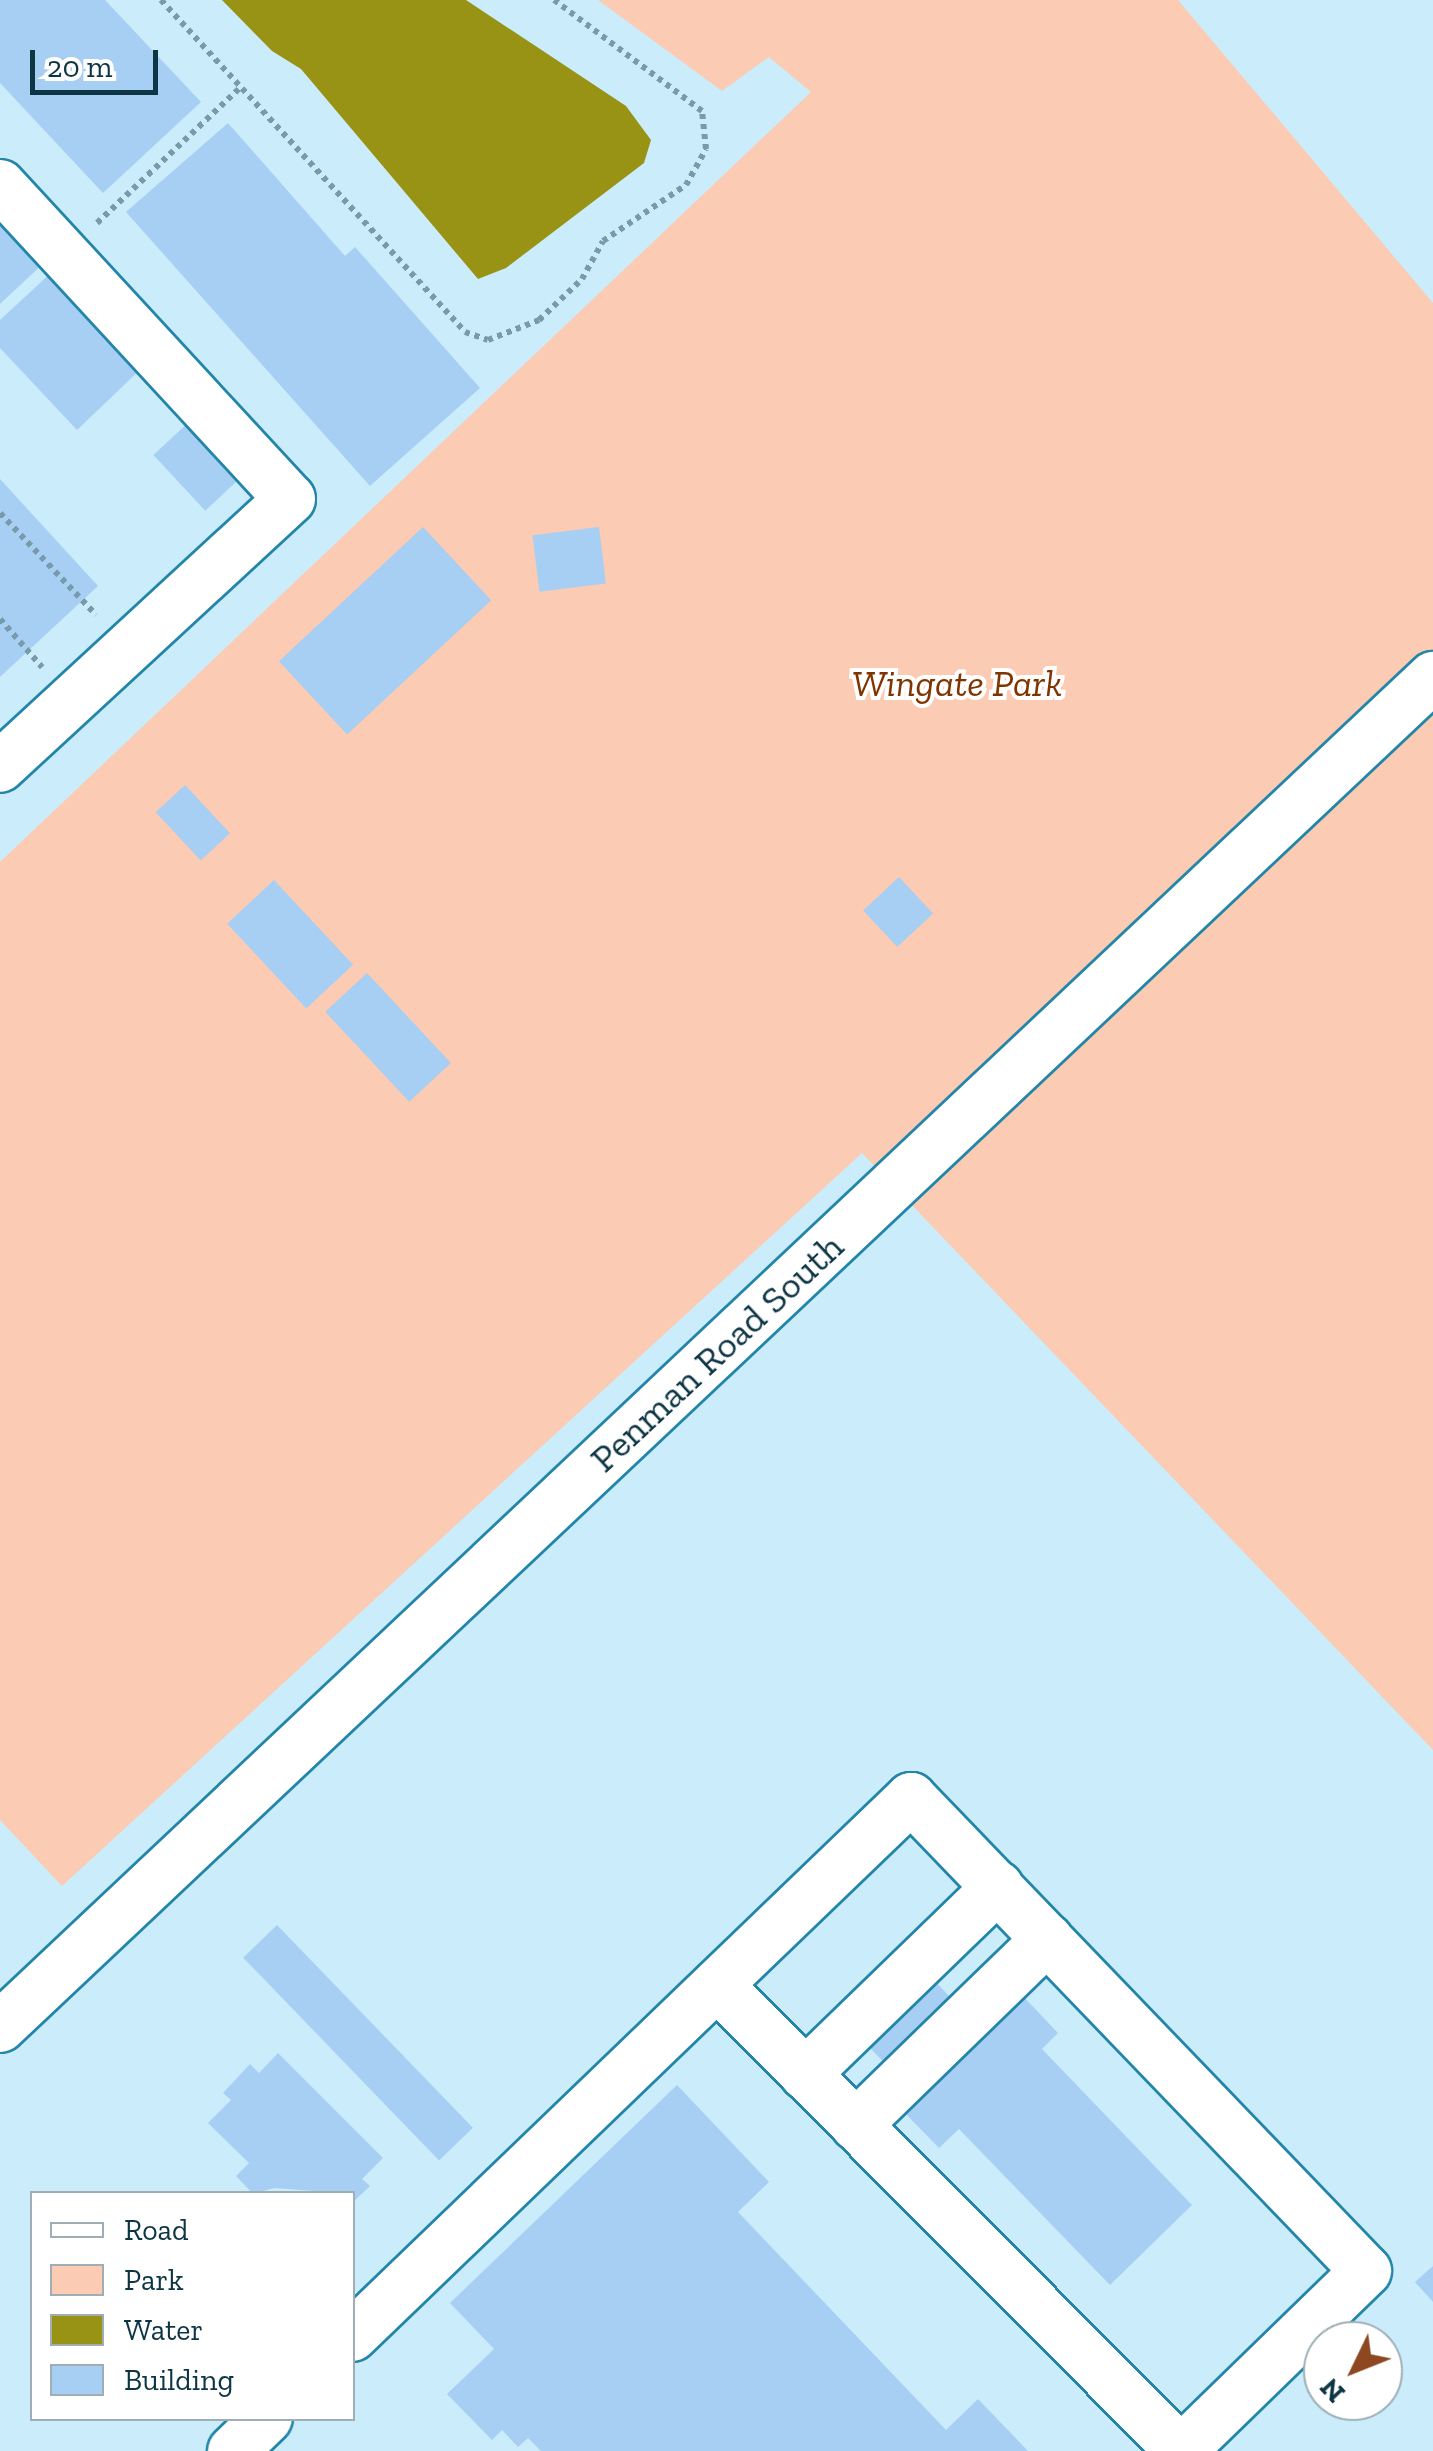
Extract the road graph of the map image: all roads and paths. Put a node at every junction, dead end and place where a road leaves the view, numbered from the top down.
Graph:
1 (160, 0) edge
2 (554, 0) edge
3 (240, 88) junction
4 (0, 185) edge
5 (64, 254) junction
6 (0, 513) edge
7 (0, 619) edge
8 (128, 648) junction
9 (1433, 677) edge
10 (72, 700) junction
11 (0, 766) edge
12 (998, 1887) junction
13 (1047, 1939) junction
14 (717, 1985) junction
15 (0, 2027) edge
16 (805, 2074) junction
17 (856, 2125) junction
18 (355, 2333) edge
19 (264, 2421) edge
20 (233, 2451) edge
21 (1181, 2451) edge

1 - 3 path
2 - 3 path
3 - 5 path
4 - 5 street
5 - 8 street
6 - 8 path
7 - 10 path
8 - 10 street
9 - 15 street, Penman Road South
10 - 11 street
12 - 13 street
12 - 14 street
12 - 16 street
13 - 17 street
13 - 21 street
14 - 16 street
14 - 18 street
16 - 17 street
17 - 21 street
19 - 20 street

